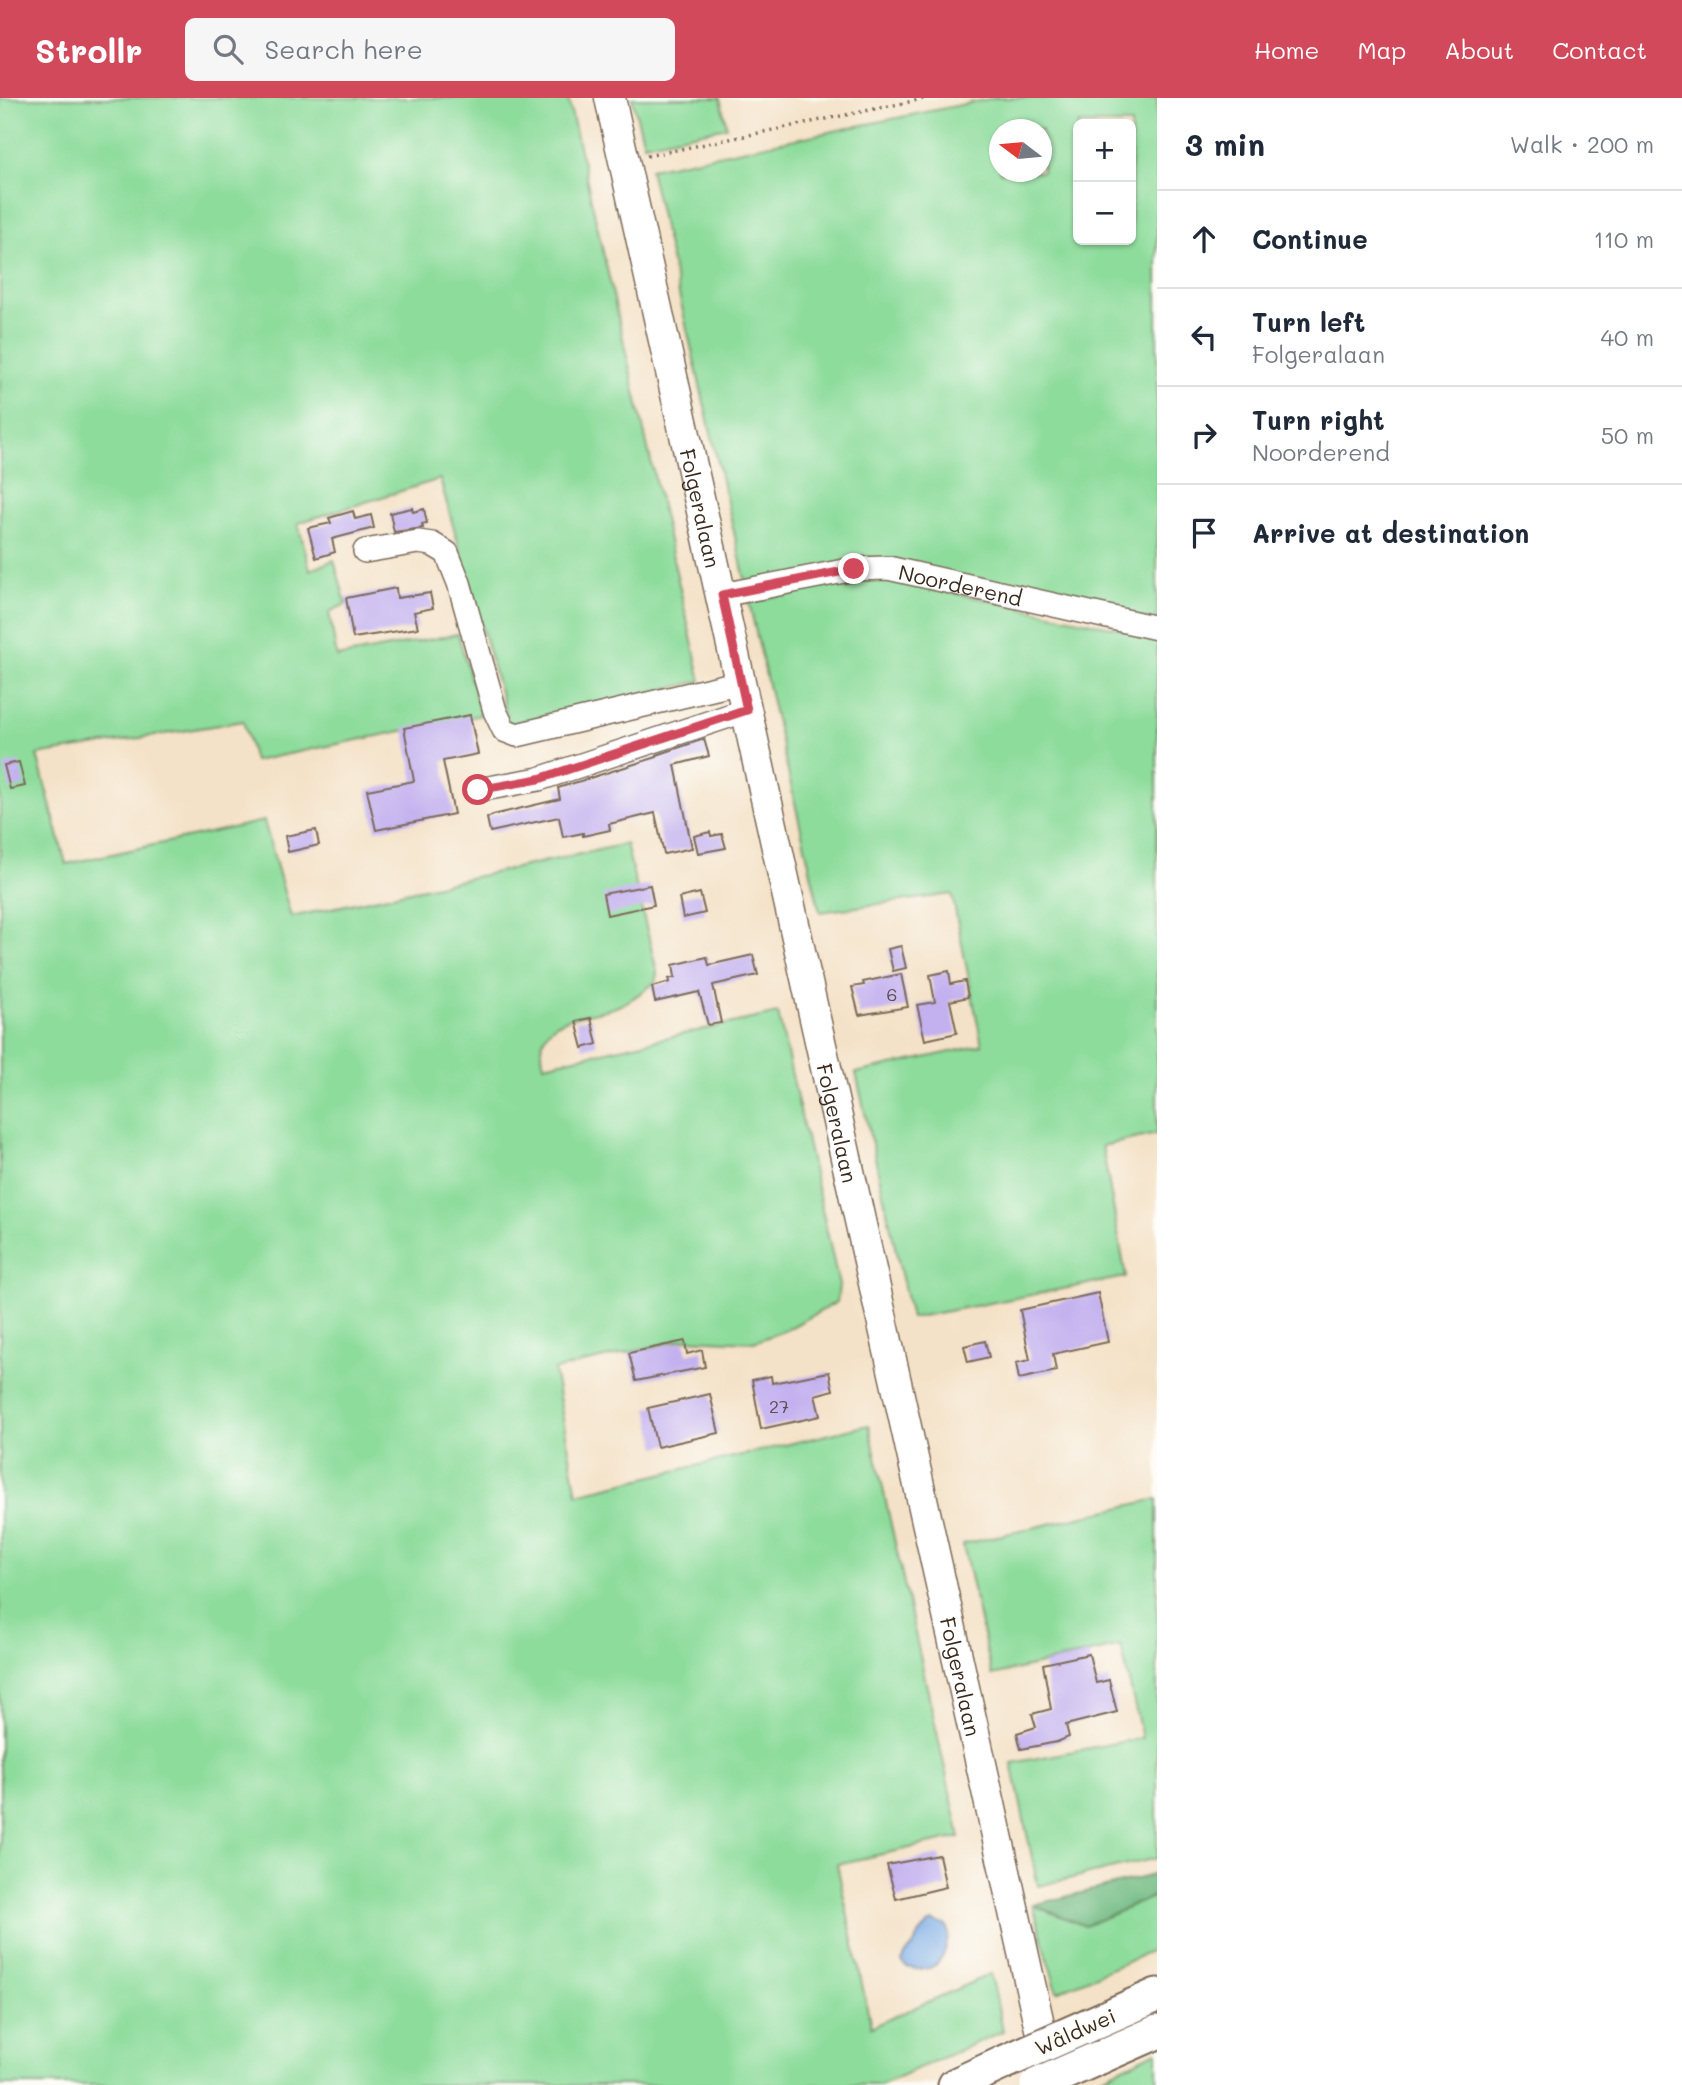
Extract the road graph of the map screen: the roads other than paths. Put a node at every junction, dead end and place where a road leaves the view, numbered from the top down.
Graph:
1 (610, 98) edge
2 (365, 551) dead end
3 (722, 595) junction
4 (1157, 628) edge
5 (744, 696) junction
6 (478, 790) dead end
7 (1157, 1995) edge
8 (1157, 2032) edge
9 (954, 2085) edge
10 (1037, 2085) edge
11 (1052, 2085) edge

1 - 3 main road, Folgeralaan
2 - 5 street
3 - 4 street, Noorderend
3 - 5 main road, Folgeralaan
5 - 6 street
5 - 11 main road, Folgeralaan
7 - 9 highway, Wâldwei, bridge
8 - 10 highway, Wâldwei, bridge

